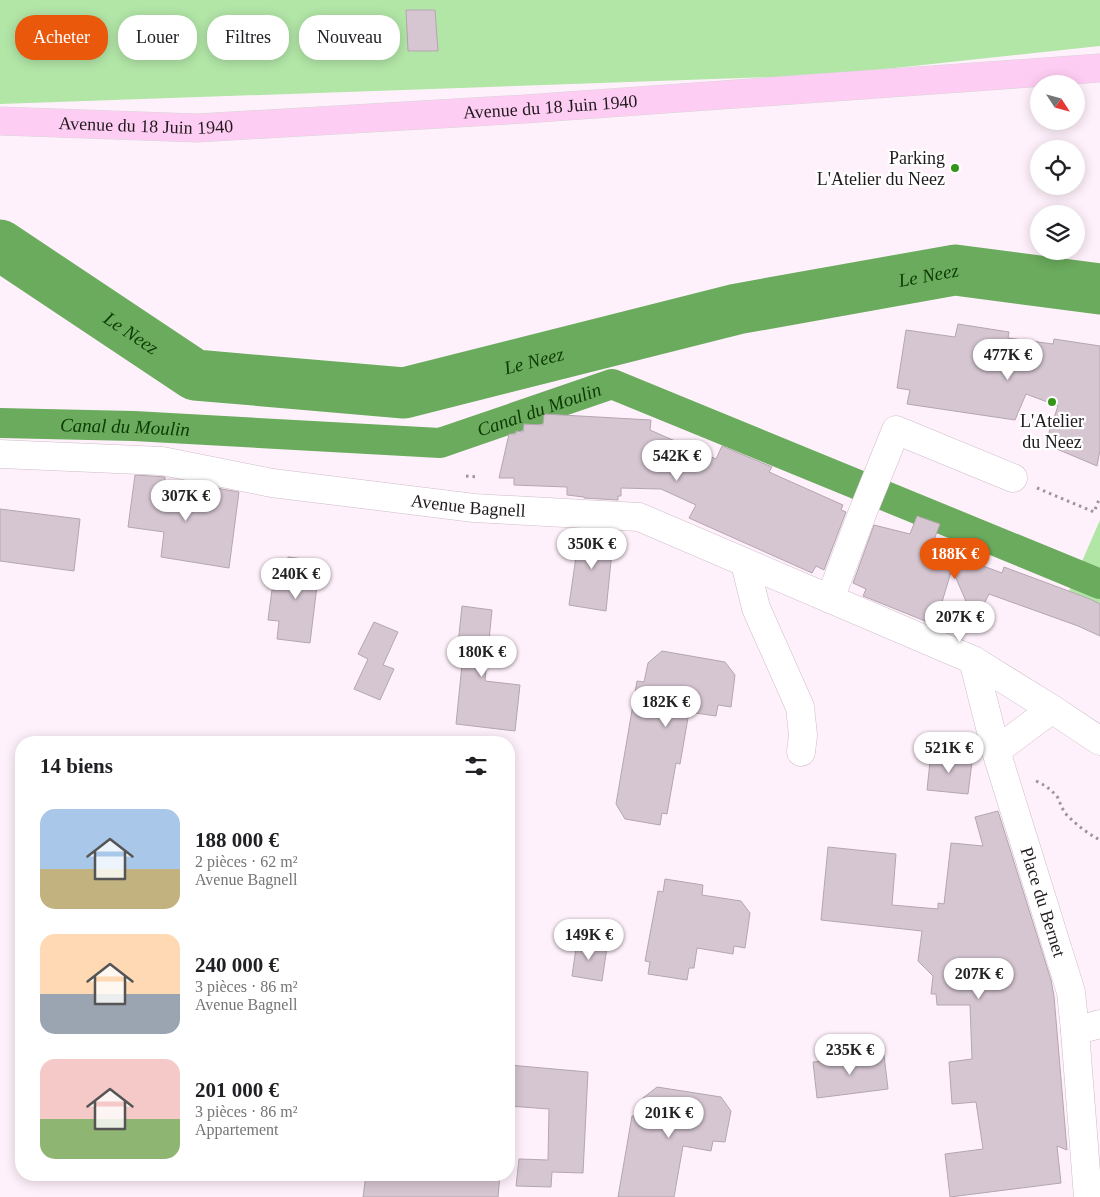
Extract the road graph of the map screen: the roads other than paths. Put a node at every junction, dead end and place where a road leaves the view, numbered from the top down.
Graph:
1 (1100, 68) edge
2 (0, 122) edge
3 (0, 454) edge
4 (1013, 478) road end
5 (745, 563) junction
6 (830, 599) junction
7 (973, 660) junction
8 (1052, 709) junction
9 (1100, 741) edge
10 (996, 751) junction
11 (801, 752) dead end
12 (1088, 1027) edge
13 (1088, 1197) edge

1 - 2 main road, Avenue du 18 Juin 1940
3 - 5 street, Avenue Bagnell
4 - 6 street
5 - 6 street, Avenue Bagnell
5 - 11 street
6 - 7 street, Avenue Bagnell
7 - 8 street
7 - 10 street, Place du Bernet
8 - 9 street
8 - 10 street
10 - 12 street, Place du Bernet
12 - 13 street, Place du Bernet

